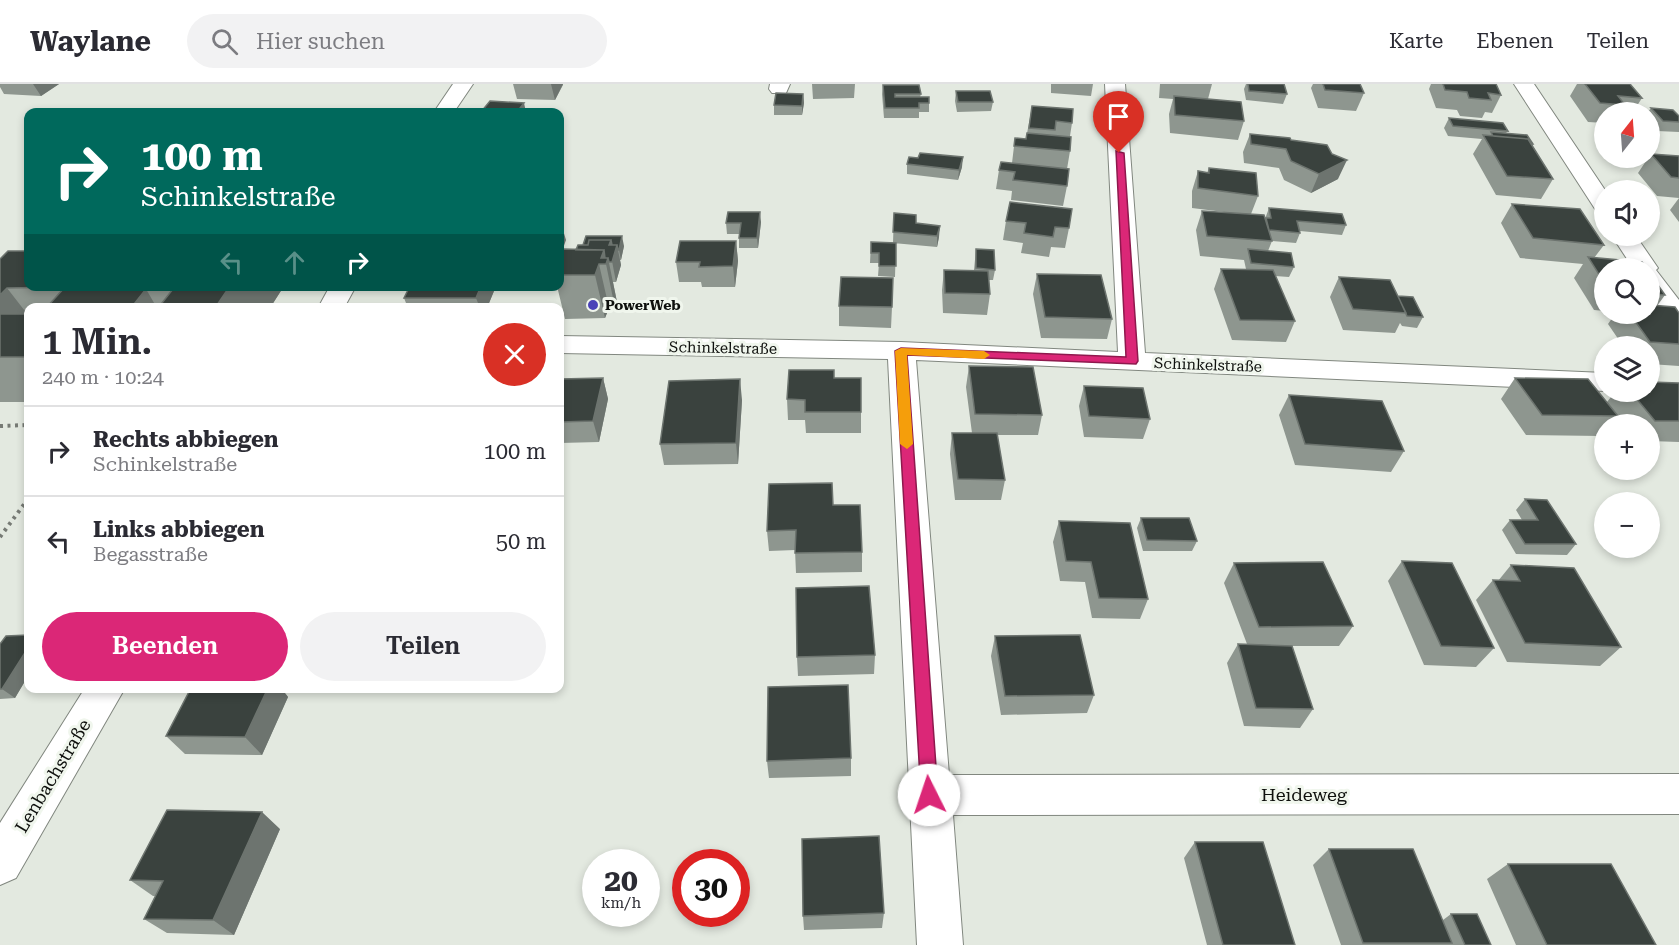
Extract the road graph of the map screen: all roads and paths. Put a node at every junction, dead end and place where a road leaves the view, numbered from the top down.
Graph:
1 (463, 84) edge
2 (1115, 84) edge
3 (1524, 84) edge
4 (447, 108) edge
5 (1594, 190) edge
6 (1660, 291) edge
7 (1679, 320) edge
8 (564, 344) edge
9 (901, 351) junction
10 (1132, 361) junction
11 (1594, 382) edge
12 (24, 425) edge
13 (0, 426) edge
14 (24, 505) edge
15 (0, 537) edge
16 (103, 693) edge
17 (1679, 794) edge
18 (929, 795) junction
19 (0, 863) edge
20 (940, 945) edge

1 - 4 street
2 - 10 street
3 - 5 street
6 - 7 street
8 - 9 street, Schinkelstraße
9 - 10 street, Schinkelstraße
9 - 18 street
10 - 11 street, Schinkelstraße
12 - 13 path
14 - 15 path
16 - 19 street, Lenbachstraße
17 - 18 street, Heideweg
18 - 20 street

